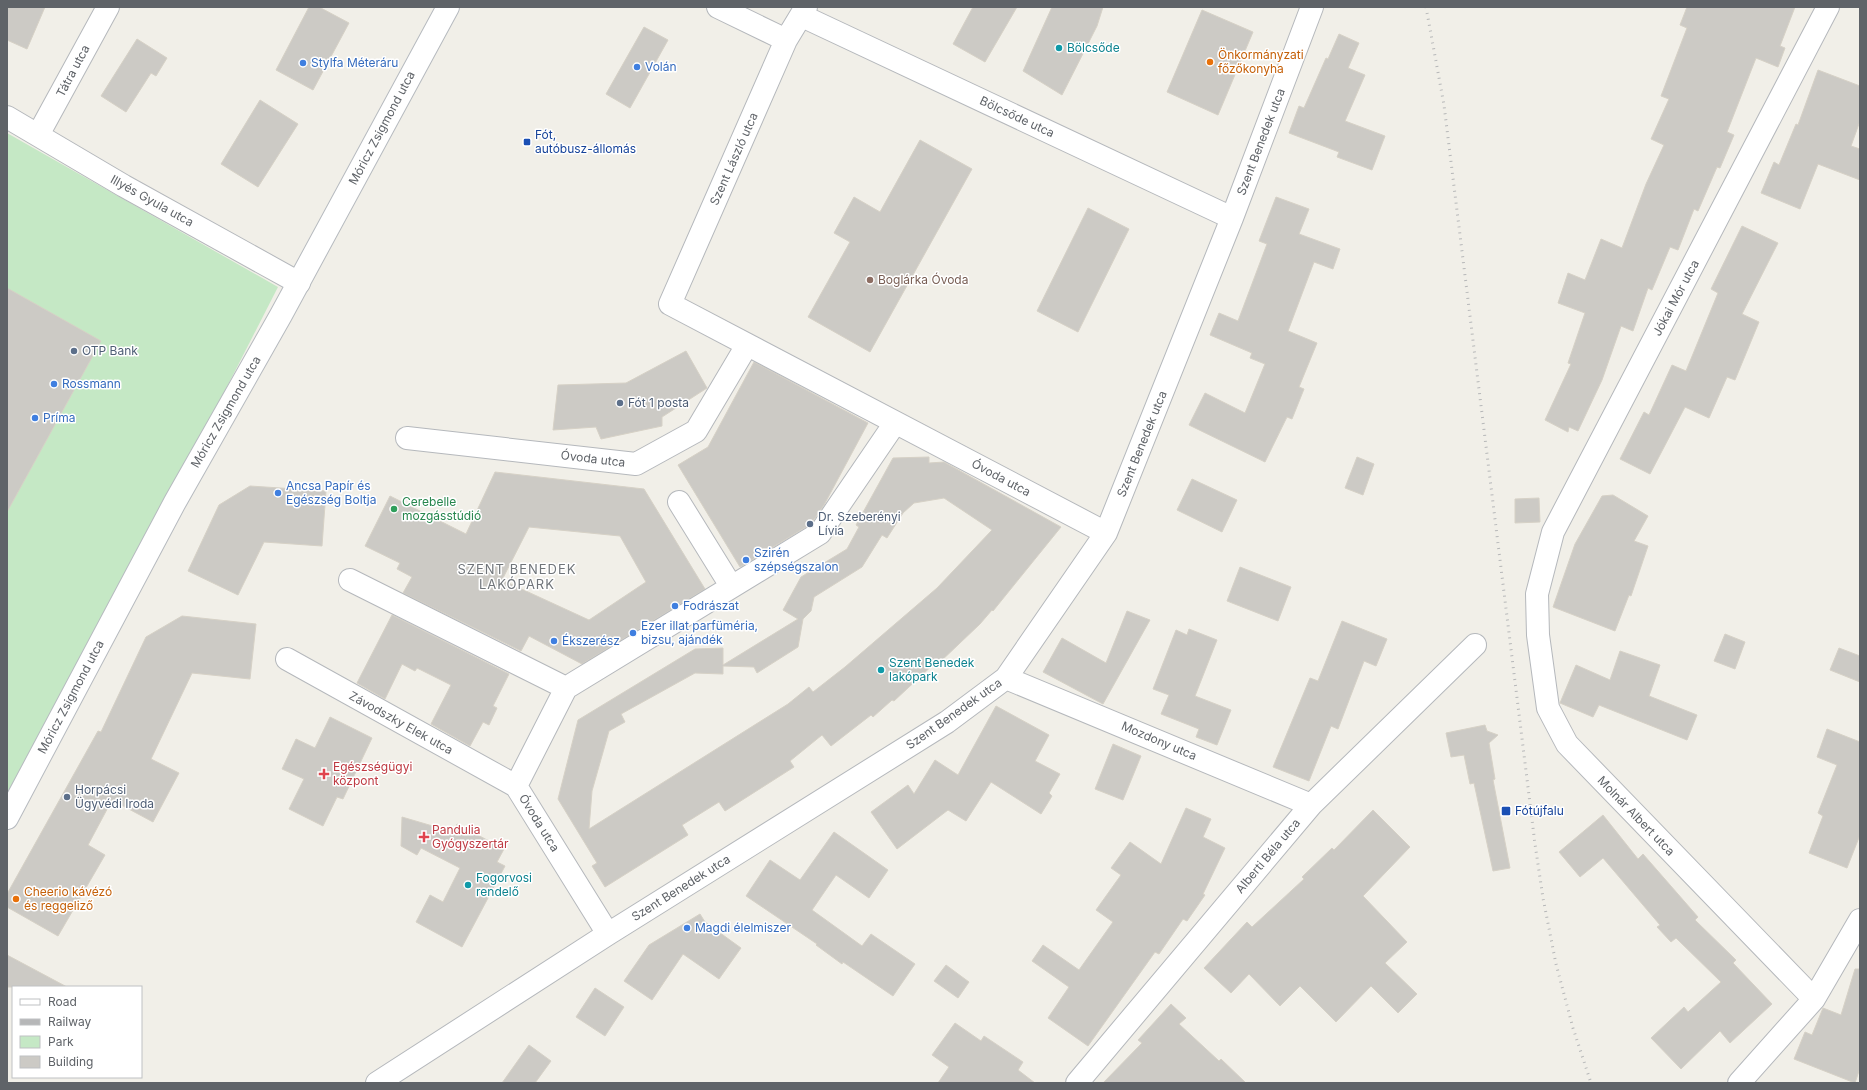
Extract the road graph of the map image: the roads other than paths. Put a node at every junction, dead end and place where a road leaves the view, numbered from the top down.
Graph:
1 (108, 7) edge
2 (448, 7) edge
3 (718, 7) edge
4 (1312, 7) edge
5 (1828, 7) edge
6 (804, 11) edge
7 (786, 40) junction
8 (7, 117) edge
9 (38, 135) junction
10 (1232, 218) junction
11 (299, 283) junction
12 (670, 304) joint
13 (747, 345) junction
14 (895, 423) junction
15 (407, 438) dead end
16 (679, 502) dead end
17 (1106, 533) junction
18 (350, 580) dead end
19 (731, 586) junction
20 (1537, 594) joint
21 (1475, 645) dead end
22 (287, 659) dead end
23 (1006, 678) junction
24 (566, 688) junction
25 (516, 786) junction
26 (1311, 805) junction
27 (7, 818) edge
28 (1860, 920) edge
29 (608, 934) junction
30 (1814, 999) junction
31 (377, 1083) edge
32 (1078, 1083) edge
33 (1739, 1083) edge

1 - 9 street, Tátra utca
2 - 11 street, Móricz Zsigmond utca
3 - 7 street
4 - 10 street, Szent Benedek utca
5 - 20 street, Jókai Mór utca
6 - 7 street, Szent László utca
6 - 10 street, Bölcsőde utca
7 - 12 street, Szent László utca
8 - 9 street, Illyés Gyula utca
9 - 11 street, Illyés Gyula utca
10 - 17 street, Szent Benedek utca
11 - 27 street, Móricz Zsigmond utca
12 - 13 street, Óvoda utca
13 - 14 street, Óvoda utca
13 - 15 street, Óvoda utca
14 - 17 street, Óvoda utca
14 - 19 street
16 - 19 street
17 - 23 street, Szent Benedek utca
18 - 24 street
19 - 24 street
20 - 30 street, Molnár Albert utca
21 - 26 street, Alberti Béla utca
22 - 25 street, Závodszky Elek utca
23 - 26 street, Mozdony utca
23 - 29 street, Szent Benedek utca
24 - 25 street, Óvoda utca
25 - 29 street, Óvoda utca
26 - 32 street, Alberti Béla utca
28 - 30 street
29 - 31 street, Szent Benedek utca
30 - 33 street

